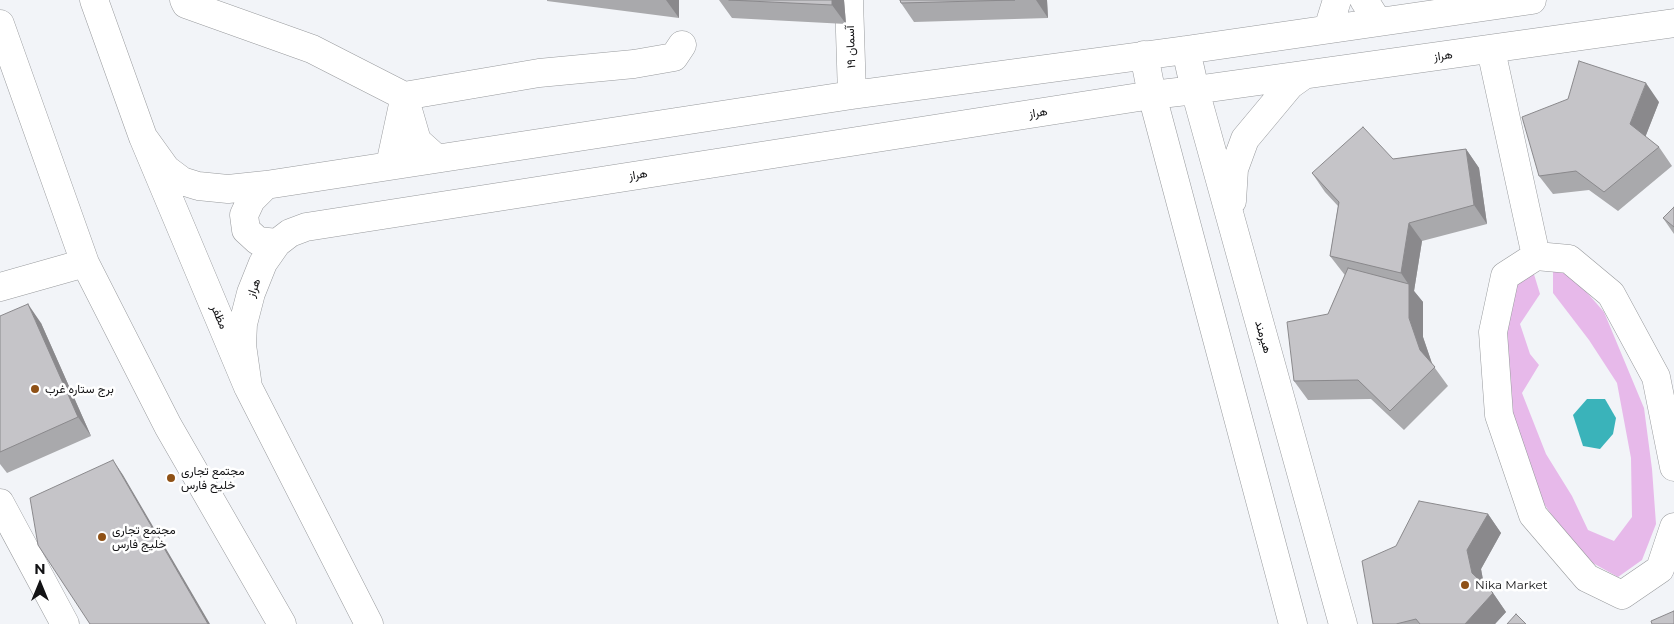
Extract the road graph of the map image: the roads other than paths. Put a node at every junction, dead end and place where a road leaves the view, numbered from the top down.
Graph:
1 (94, 0) edge
2 (184, 0) edge
3 (849, 0) edge
4 (1337, 0) edge
5 (1532, 0) edge
6 (1371, 11) edge
7 (1674, 23) edge
8 (0, 24) edge
9 (1328, 29) junction
10 (682, 45) dead end
11 (1186, 50) junction
12 (1491, 50) junction
13 (1144, 55) junction
14 (1304, 75) junction
15 (1195, 90) junction
16 (852, 94) junction
17 (1152, 94) junction
18 (404, 96) junction
19 (143, 137) junction
20 (436, 158) junction
21 (390, 165) junction
22 (266, 185) junction
23 (1231, 220) junction
24 (277, 243) junction
25 (1536, 256) junction
26 (84, 263) junction
27 (0, 287) edge
28 (248, 387) junction
29 (1674, 467) edge
30 (0, 503) edge
31 (1674, 527) edge
32 (65, 624) edge
33 (282, 624) edge
34 (369, 624) edge
35 (1292, 624) edge
36 (1343, 624) edge

1 - 19 street, مظفر
2 - 18 street
3 - 16 street, آسمان ۱۹
4 - 9 street
5 - 6 street
6 - 9 street
7 - 12 street, هراز
8 - 26 street
9 - 11 street
10 - 18 street
11 - 13 street
11 - 15 street, هیرمند
12 - 14 street, هراز
12 - 25 street
13 - 16 street
13 - 17 street
14 - 15 street, هراز
14 - 23 street
15 - 17 street, هراز
15 - 23 street, هیرمند
16 - 20 street
17 - 24 street, هراز
17 - 35 street
18 - 20 street
18 - 21 street
19 - 22 street
19 - 28 street, مظفر
20 - 21 street
21 - 22 street
22 - 24 street
23 - 36 street, هیرمند
24 - 28 street, هراز
25 - 29 street
25 - 31 street
26 - 27 street
26 - 33 street
28 - 34 street, مظفر
30 - 32 street

